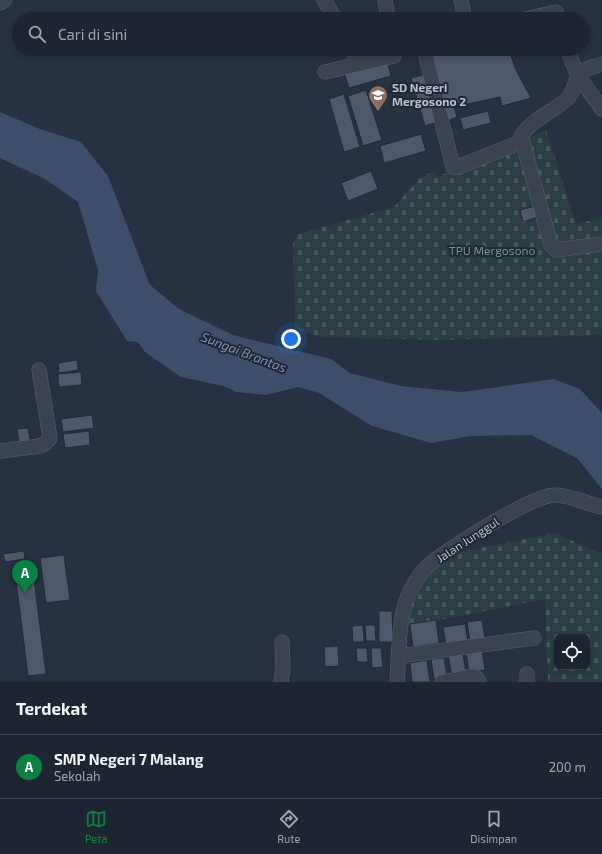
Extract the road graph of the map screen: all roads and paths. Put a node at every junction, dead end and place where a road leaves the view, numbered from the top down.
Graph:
1 (5, 0) edge
2 (324, 0) edge
3 (385, 0) edge
4 (461, 0) edge
5 (0, 3) edge
6 (331, 12) edge
7 (387, 12) edge
8 (464, 12) edge
9 (355, 56) edge
10 (394, 56) edge
11 (426, 56) edge
12 (570, 56) edge
13 (358, 63) junction
14 (602, 64) edge
15 (325, 72) dead end
16 (578, 76) junction
17 (602, 109) edge
18 (521, 142) junction
19 (602, 244) edge
20 (39, 370) dead end
21 (0, 451) edge
22 (602, 507) edge
23 (534, 638) dead end
24 (282, 642) dead end
25 (399, 656) junction
26 (281, 682) edge
27 (397, 682) edge
28 (442, 682) edge
29 (479, 682) edge

1 - 5 street
2 - 6 street
3 - 7 street
4 - 8 street
9 - 13 street
10 - 13 street
11 - 18 street
12 - 16 street
13 - 15 street
14 - 16 street
16 - 17 street
16 - 18 street
18 - 19 street
20 - 21 street
22 - 25 street, Jalan Junggul
23 - 25 street
24 - 26 street
25 - 27 street, Jalan Junggul
28 - 29 street

